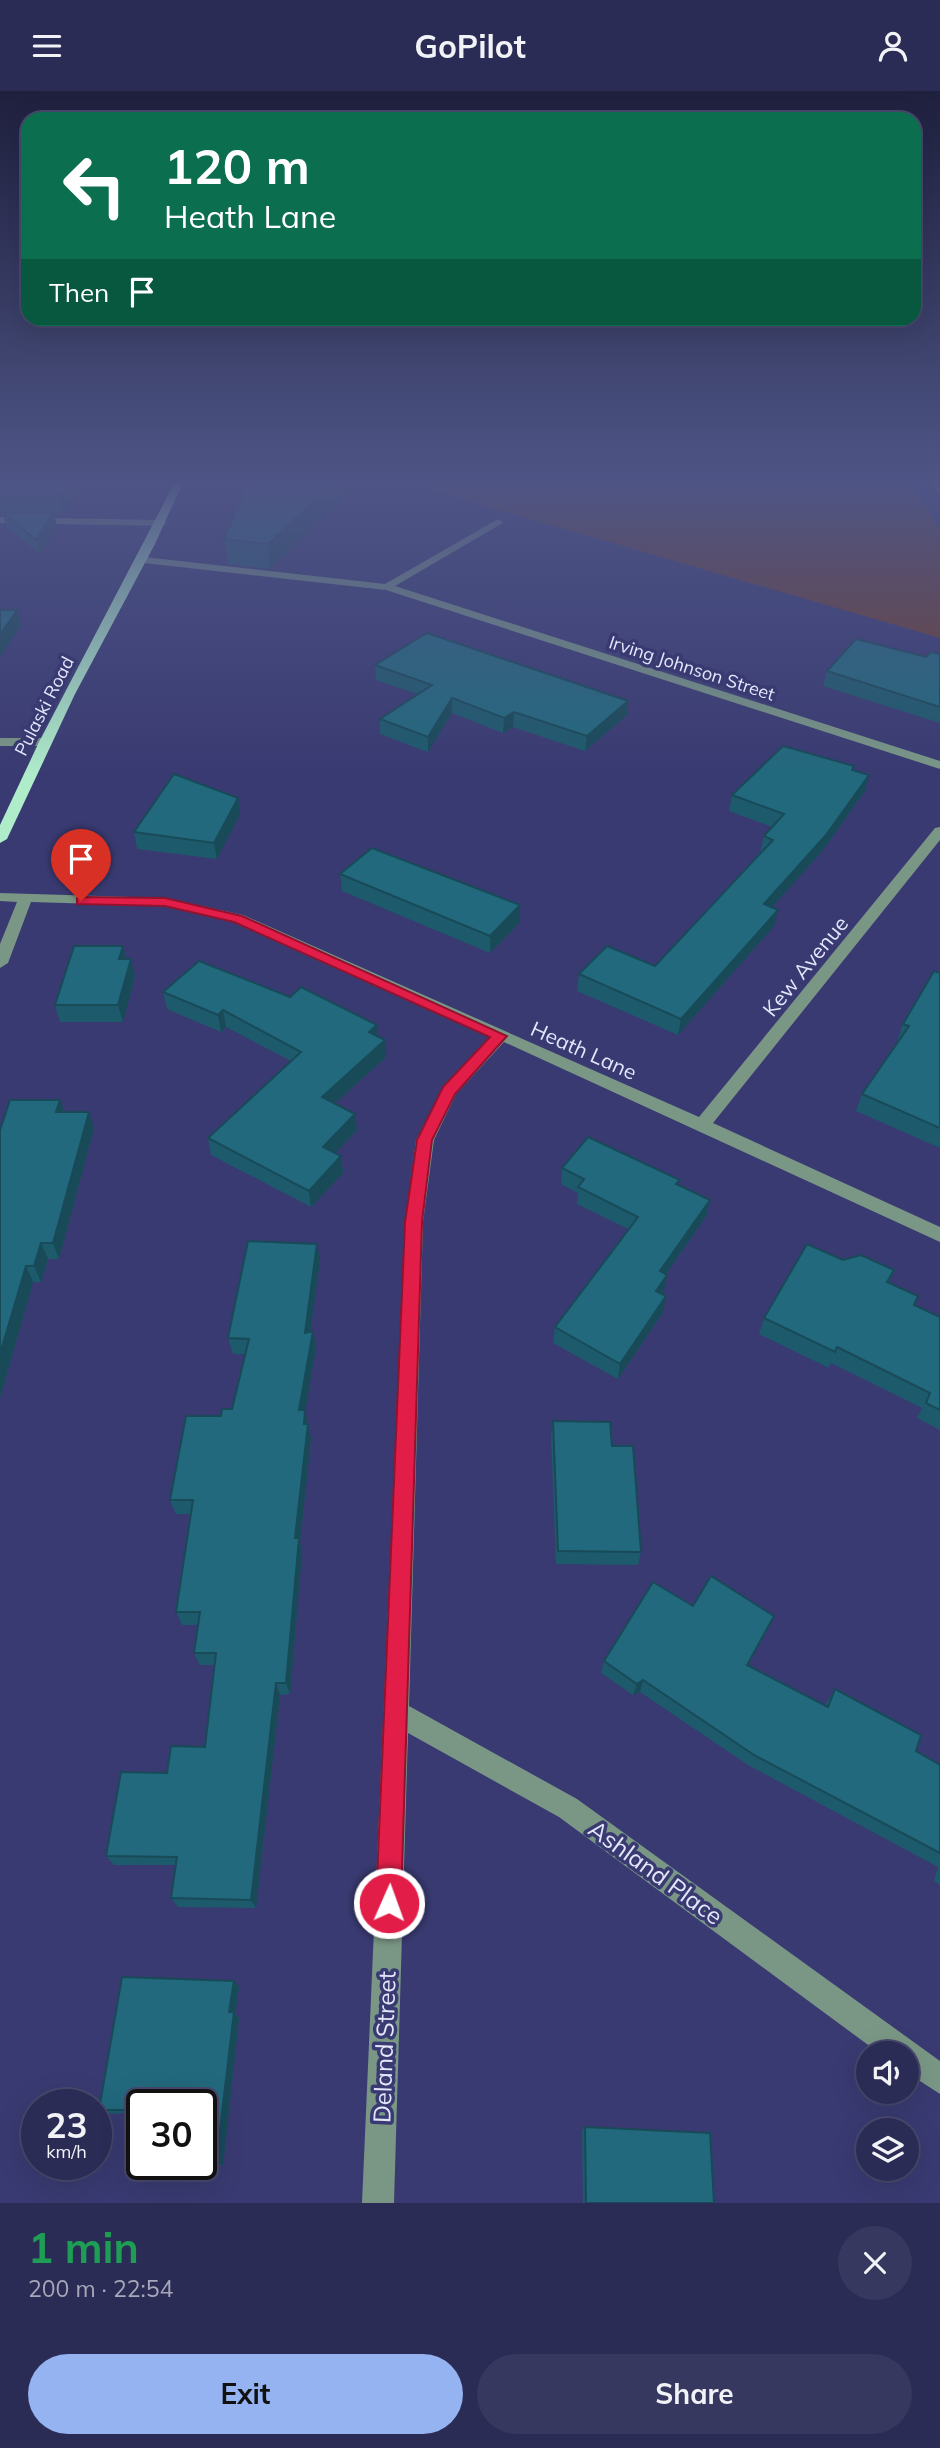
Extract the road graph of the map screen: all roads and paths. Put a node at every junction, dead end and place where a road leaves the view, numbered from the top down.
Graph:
1 (133, 579) edge
2 (311, 579) edge
3 (401, 579) edge
4 (387, 587) junction
5 (0, 742) edge
6 (44, 743) junction
7 (940, 765) edge
8 (940, 831) edge
9 (0, 839) edge
10 (0, 897) edge
11 (25, 900) junction
12 (0, 963) edge
13 (500, 1036) junction
14 (701, 1126) junction
15 (940, 1235) edge
16 (396, 1712) junction
17 (887, 2041) edge
18 (919, 2064) edge
19 (940, 2079) edge
20 (378, 2203) edge

1 - 6 main road, Pulaski Road
2 - 4 street, Irving Johnson Street
3 - 4 street
4 - 7 street, Irving Johnson Street
5 - 6 street
6 - 9 main road, Pulaski Road
8 - 14 street, Kew Avenue
10 - 11 street, Heath Lane
11 - 12 street
11 - 13 street, Heath Lane
13 - 14 street, Heath Lane
13 - 16 street, Deland Street
14 - 15 street, Heath Lane
16 - 17 street, Ashland Place
16 - 20 street, Deland Street
18 - 19 street, Ashland Place

